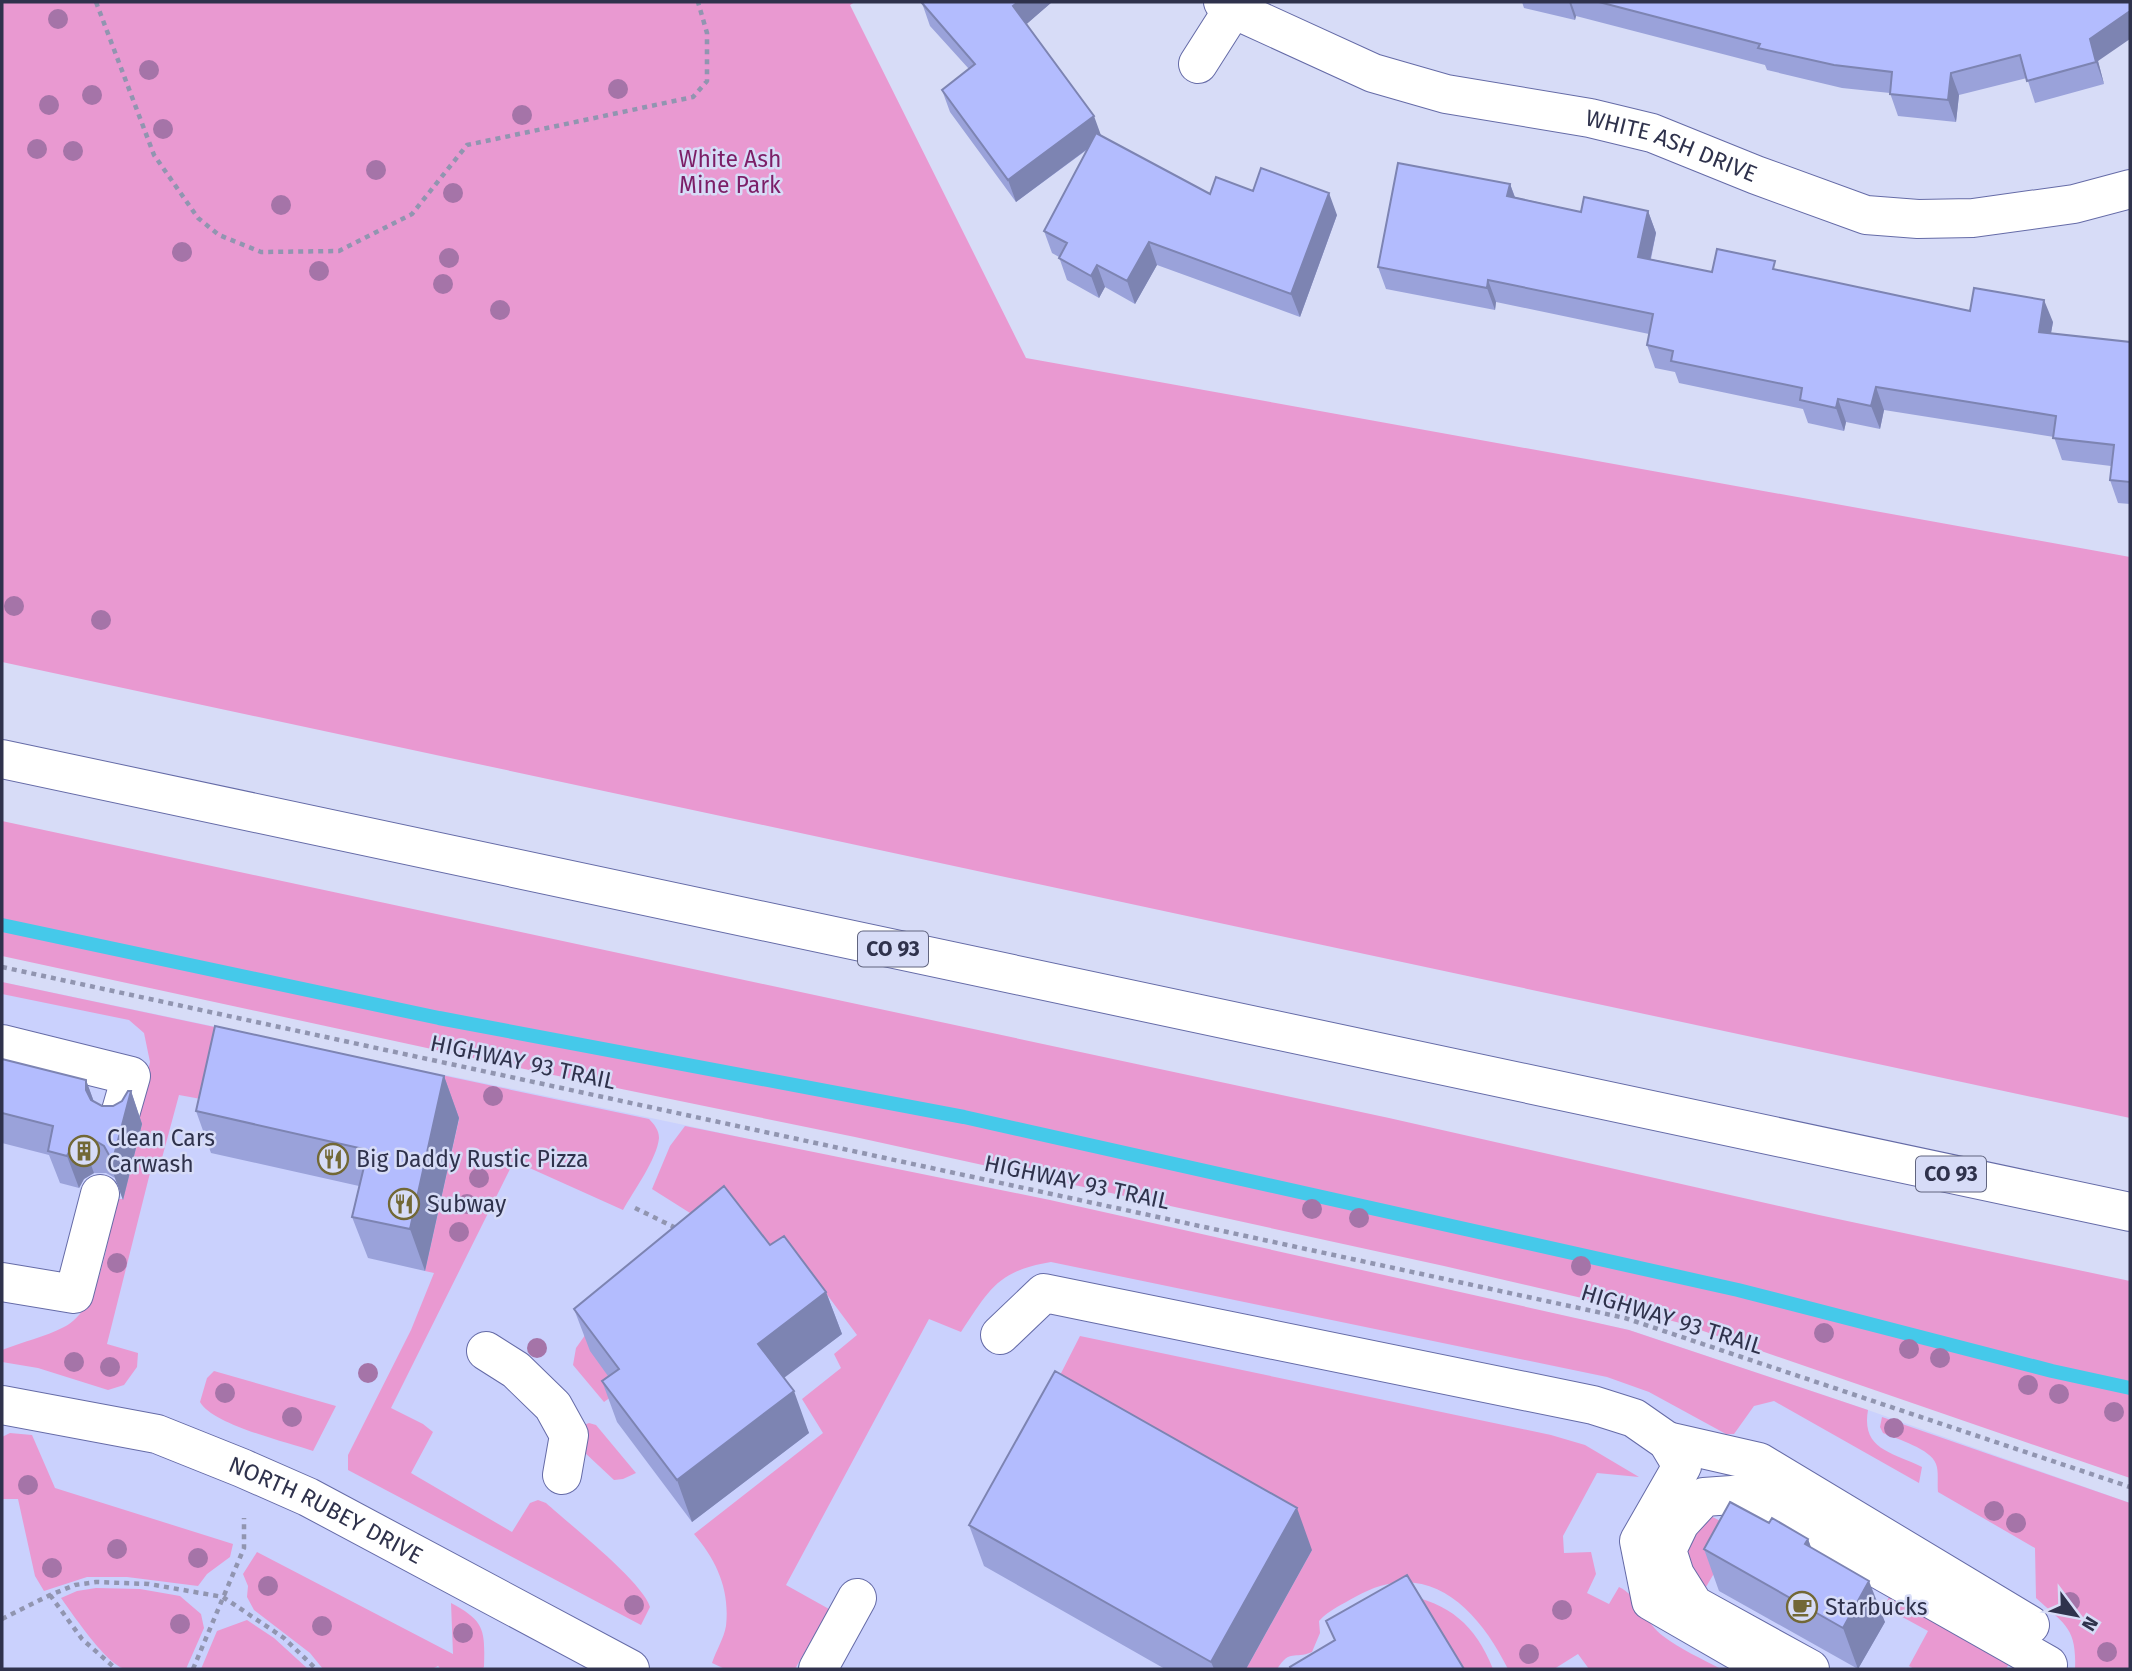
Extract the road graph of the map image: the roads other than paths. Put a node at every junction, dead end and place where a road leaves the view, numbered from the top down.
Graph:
1 (1228, 5) edge
2 (1198, 64) dead end
3 (2130, 188) edge
4 (2, 759) edge
5 (2, 1044) edge
6 (119, 1118) edge
7 (100, 1194) dead end
8 (2130, 1212) edge
9 (2, 1282) edge
10 (1000, 1335) dead end
11 (486, 1351) dead end
12 (2, 1405) edge
13 (1667, 1441) junction
14 (562, 1475) dead end
15 (857, 1598) dead end
16 (2047, 1667) edge
17 (630, 1669) edge
18 (818, 1669) edge
19 (1769, 1669) edge
20 (1810, 1669) edge

1 - 2 main road
1 - 3 main road, WHITE ASH DRIVE
4 - 8 main road, CO 93
5 - 6 main road
7 - 9 main road
10 - 13 main road
11 - 14 main road
12 - 17 main road, NORTH RUBEY DRIVE
13 - 16 main road
13 - 19 main road
15 - 18 main road
16 - 20 main road

